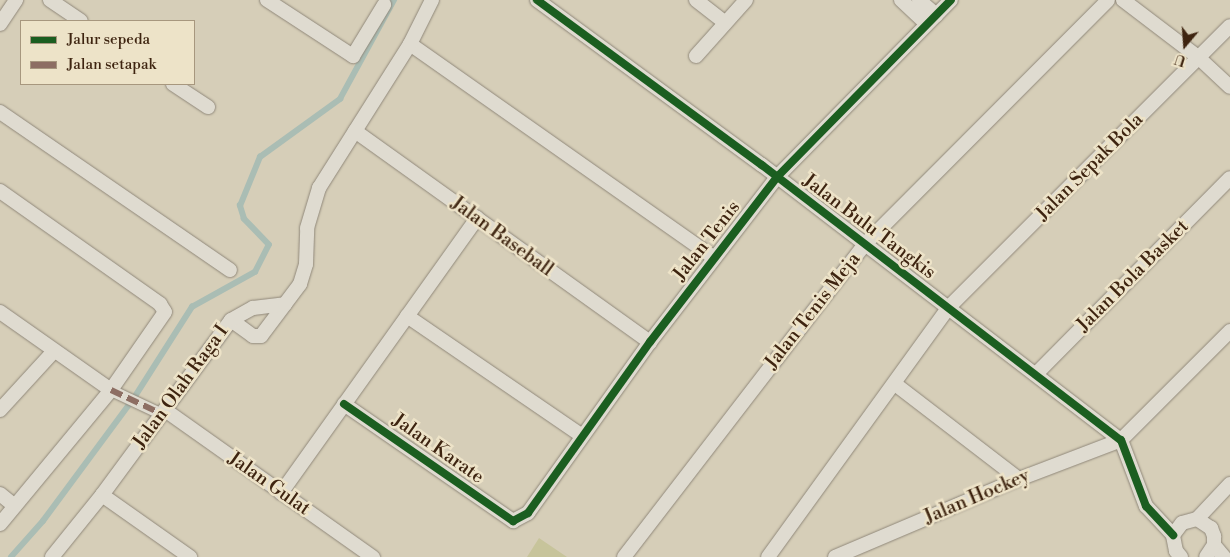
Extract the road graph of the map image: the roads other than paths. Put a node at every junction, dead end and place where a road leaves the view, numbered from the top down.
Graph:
1 (16, 0) edge
2 (50, 0) edge
3 (267, 0) edge
4 (432, 0) edge
5 (537, 0) edge
6 (696, 0) edge
7 (746, 0) edge
8 (901, 0) edge
9 (919, 0) edge
10 (951, 0) edge
11 (1108, 0) edge
12 (1123, 0) edge
13 (384, 6) dead end
14 (80, 20) edge
15 (932, 20) junction
16 (725, 23) junction
17 (0, 24) edge
18 (1230, 26) edge
19 (410, 44) junction
20 (696, 56) dead end
21 (1199, 58) junction
22 (175, 85) edge
23 (1230, 87) edge
24 (208, 107) dead end
25 (0, 112) edge
26 (355, 131) junction
27 (777, 177) junction
28 (1230, 178) edge
29 (0, 191) edge
30 (477, 218) junction
31 (864, 244) junction
32 (714, 258) junction
33 (230, 270) dead end
34 (285, 304) junction
35 (949, 307) junction
36 (0, 312) edge
37 (407, 316) junction
38 (231, 320) junction
39 (1230, 331) edge
40 (650, 342) junction
41 (54, 351) junction
42 (1037, 373) junction
43 (895, 384) junction
44 (110, 390) junction
45 (344, 404) junction
46 (0, 410) edge
47 (163, 412) junction
48 (582, 436) junction
49 (1123, 445) junction
50 (1019, 479) junction
51 (1230, 484) edge
52 (281, 493) junction
53 (0, 494) edge
54 (102, 495) junction
55 (16, 506) junction
56 (1197, 519) junction
57 (513, 521) joint
58 (0, 524) edge
59 (1173, 535) junction
60 (1214, 545) junction
61 (1178, 555) edge
62 (52, 557) edge
63 (190, 557) edge
64 (374, 557) edge
65 (624, 557) edge
66 (768, 557) edge
67 (835, 557) edge
68 (1206, 557) edge
69 (1224, 557) edge

1 - 17 street
2 - 14 street
3 - 13 street
4 - 19 street
5 - 27 street, Jalan Bulu Tangkis
6 - 16 street
7 - 16 street
8 - 15 street
9 - 15 street
10 - 15 street, Jalan Tenis
11 - 31 street, Jalan Tenis Meja
12 - 21 street
15 - 27 street, Jalan Tenis
16 - 20 street
18 - 21 street, Jalan Sepak Bola
19 - 26 street
19 - 32 street
21 - 23 street
21 - 35 street, Jalan Sepak Bola
22 - 24 street
25 - 33 street
26 - 30 street, Jalan Baseball
26 - 34 street
27 - 31 street, Jalan Bulu Tangkis
27 - 32 street, Jalan Tenis
28 - 42 street, Jalan Bola Basket
29 - 44 street
30 - 37 street
30 - 40 street, Jalan Baseball
31 - 35 street, Jalan Bulu Tangkis
31 - 65 street, Jalan Tenis Meja
32 - 40 street, Jalan Tenis
34 - 38 street, Jalan Olah Raga I
34 - 38 street
35 - 42 street, Jalan Bulu Tangkis
35 - 43 street
36 - 41 street
37 - 45 street
37 - 48 street
38 - 47 street, Jalan Olah Raga I
39 - 49 street
40 - 48 street, Jalan Tenis
41 - 44 street
41 - 46 street
42 - 49 street, Jalan Bulu Tangkis
43 - 50 street
43 - 66 street
44 - 47 street
44 - 55 street
45 - 52 street
45 - 57 street, Jalan Karate
47 - 52 street, Jalan Gulat
47 - 54 street, Jalan Olah Raga I
48 - 57 street, Jalan Tenis
49 - 50 street, Jalan Hockey
49 - 59 street
50 - 67 street, Jalan Hockey
51 - 56 street
52 - 64 street, Jalan Gulat
53 - 55 street
54 - 62 street, Jalan Olah Raga I
54 - 63 street
55 - 58 street
56 - 59 street
56 - 60 street
59 - 61 street
60 - 68 street
60 - 69 street

